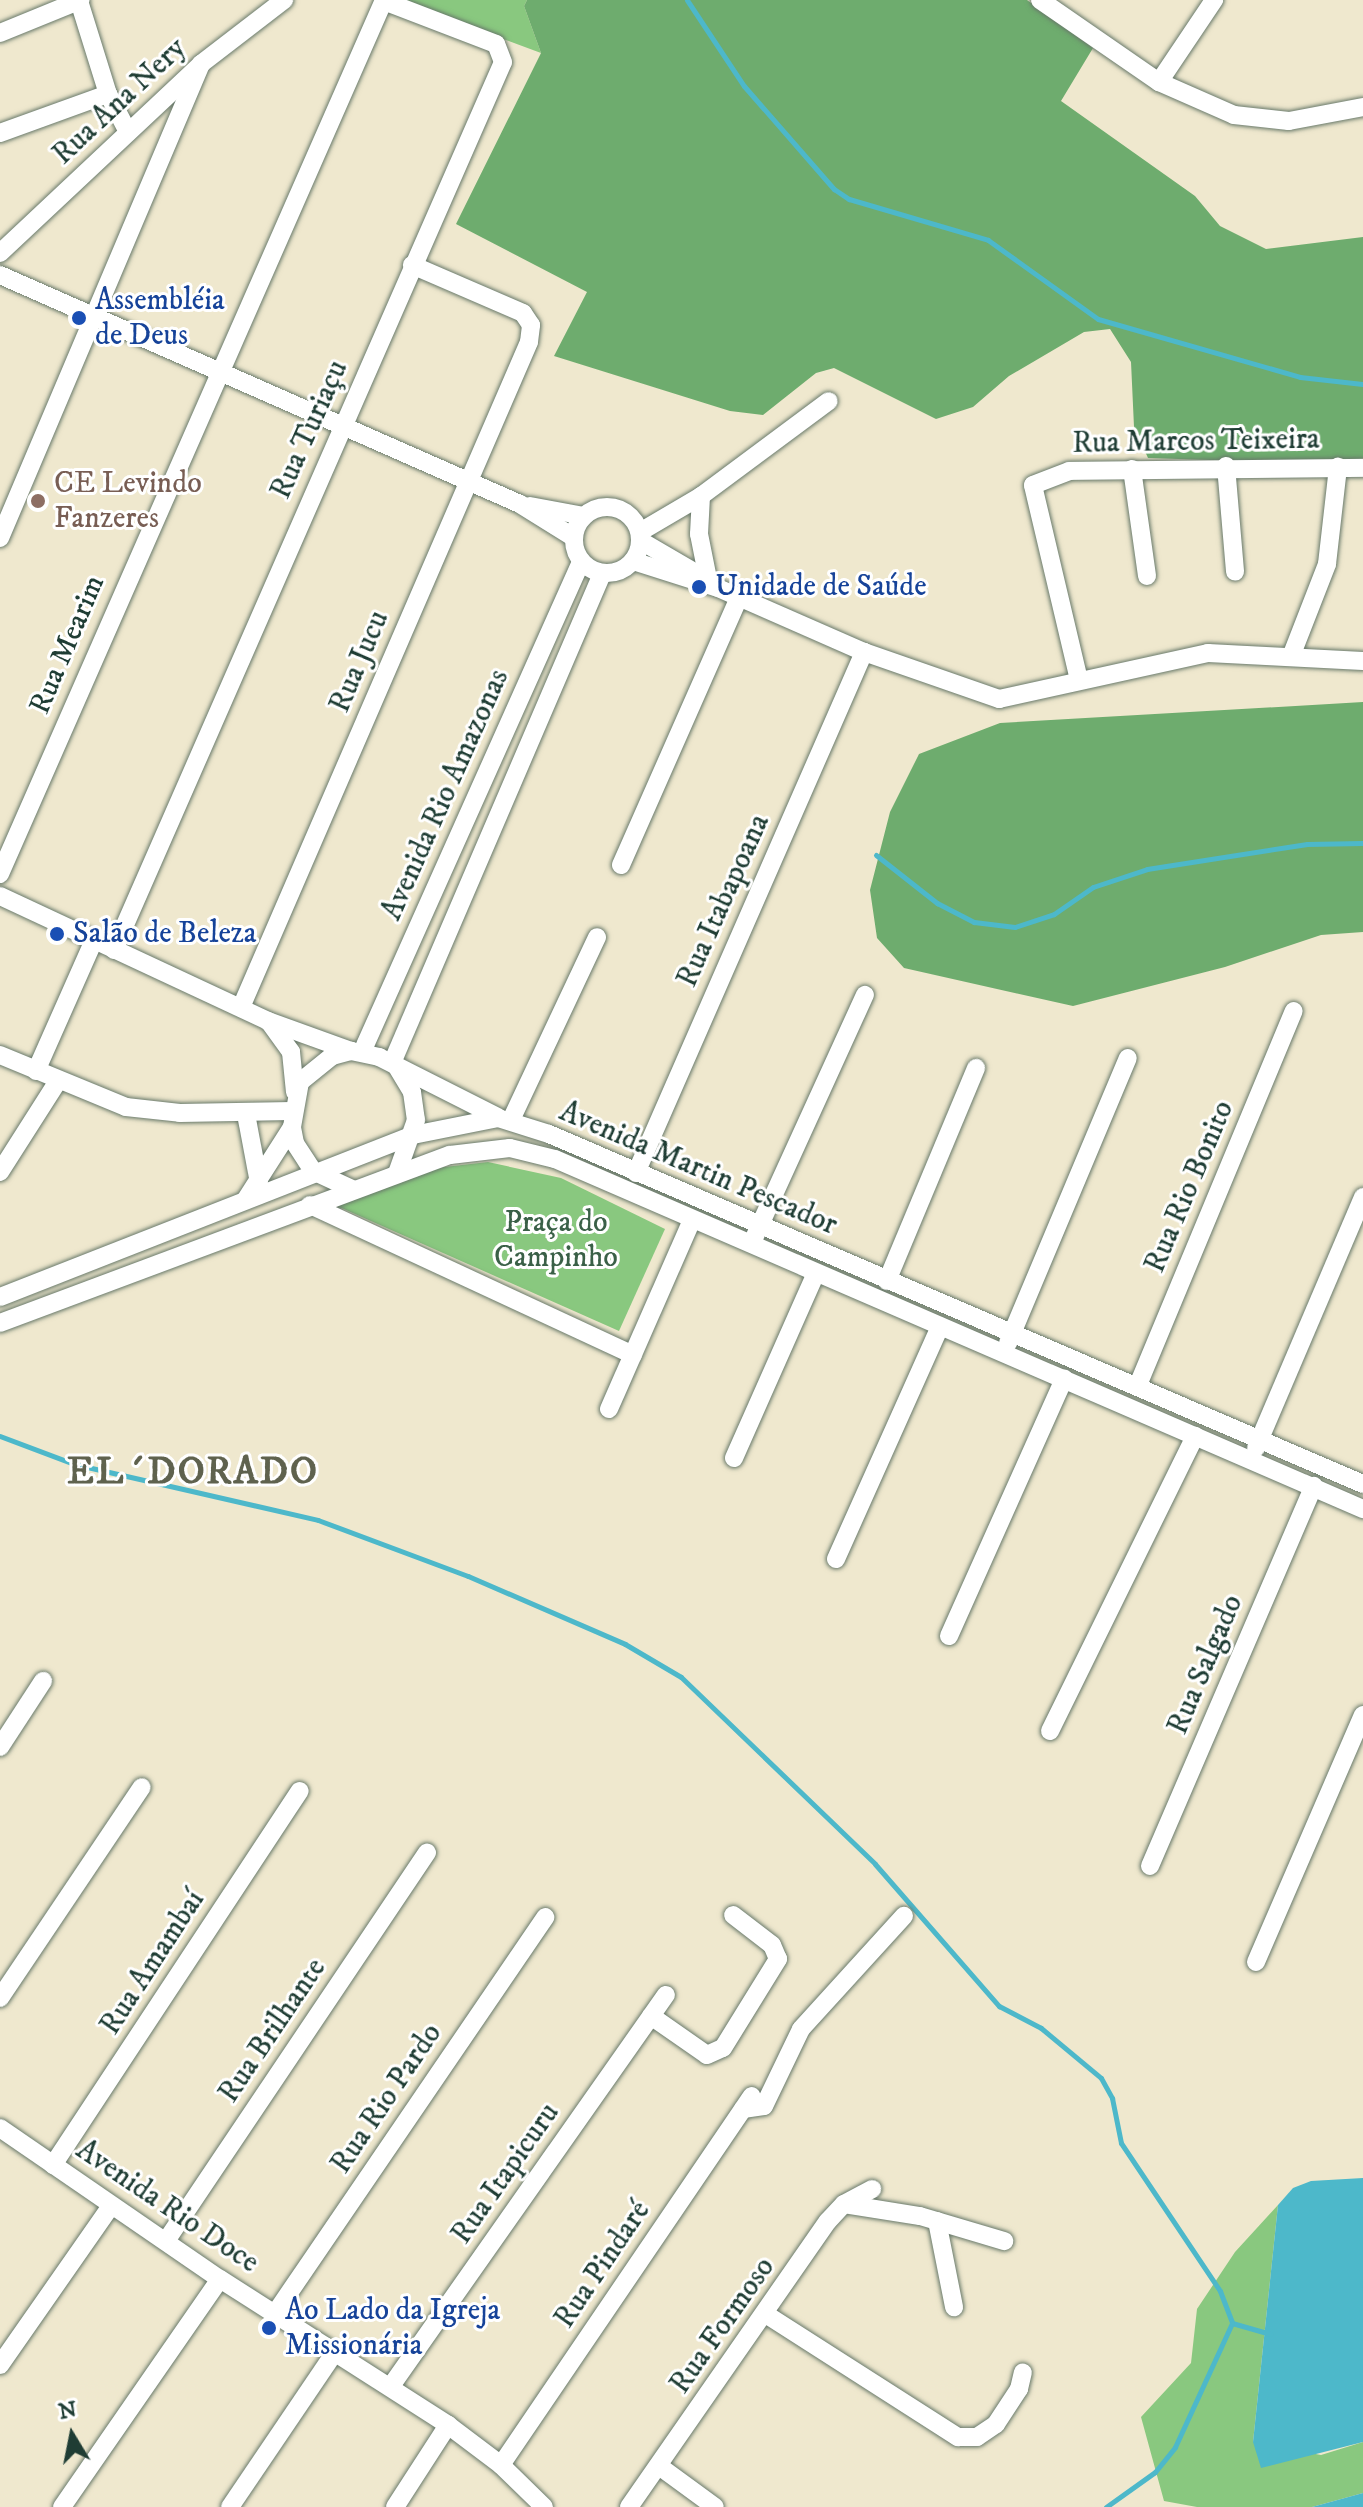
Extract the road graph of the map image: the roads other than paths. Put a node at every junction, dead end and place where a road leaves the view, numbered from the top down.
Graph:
1 (80, 0) edge
2 (284, 0) edge
3 (384, 0) edge
4 (1040, 0) edge
5 (1214, 0) edge
6 (0, 33) edge
7 (201, 64) junction
8 (1159, 82) junction
9 (108, 94) junction
10 (1363, 107) edge
11 (128, 132) junction
12 (0, 133) edge
13 (0, 253) edge
14 (412, 265) junction
15 (0, 275) edge
16 (96, 316) junction
17 (218, 370) junction
18 (829, 401) dead end
19 (342, 427) junction
20 (1226, 466) junction
21 (1338, 467) junction
22 (1363, 468) edge
23 (1132, 469) junction
24 (468, 483) junction
25 (701, 496) junction
26 (520, 504) junction
27 (584, 516) junction
28 (640, 536) junction
29 (573, 537) junction
30 (0, 538) edge
31 (633, 561) junction
32 (581, 562) junction
33 (1235, 572) dead end
34 (602, 574) junction
35 (1147, 576) dead end
36 (713, 584) junction
37 (739, 598) junction
38 (864, 652) junction
39 (1292, 654) junction
40 (1363, 661) edge
41 (1079, 680) junction
42 (621, 865) dead end
43 (0, 874) edge
44 (0, 896) edge
45 (597, 937) dead end
46 (94, 940) junction
47 (114, 950) junction
48 (865, 995) dead end
49 (242, 1005) junction
50 (1294, 1011) dead end
51 (268, 1021) junction
52 (357, 1051) junction
53 (0, 1055) edge
54 (1128, 1058) dead end
55 (395, 1065) junction
56 (976, 1068) dead end
57 (36, 1071) junction
58 (58, 1081) junction
59 (293, 1110) junction
60 (246, 1114) junction
61 (505, 1119) junction
62 (413, 1135) junction
63 (313, 1171) junction
64 (0, 1172) edge
65 (397, 1173) junction
66 (636, 1173) junction
67 (259, 1183) junction
68 (354, 1190) junction
69 (1363, 1197) edge
70 (244, 1201) junction
71 (310, 1205) junction
72 (692, 1220) junction
73 (759, 1225) junction
74 (750, 1246) junction
75 (816, 1273) junction
76 (887, 1281) junction
77 (0, 1297) edge
78 (0, 1323) edge
79 (940, 1326) junction
80 (1012, 1332) junction
81 (1004, 1353) junction
82 (633, 1355) junction
83 (1064, 1379) junction
84 (1138, 1385) junction
85 (609, 1409) dead end
86 (1201, 1438) junction
87 (1262, 1438) junction
88 (734, 1458) dead end
89 (1315, 1462) junction
90 (1258, 1463) junction
91 (1363, 1484) edge
92 (1314, 1486) junction
93 (1363, 1509) edge
94 (836, 1559) dead end
95 (949, 1636) dead end
96 (43, 1681) dead end
97 (1363, 1715) edge
98 (1050, 1731) dead end
99 (0, 1747) edge
100 (142, 1787) dead end
101 (300, 1791) dead end
102 (427, 1852) dead end
103 (1150, 1866) dead end
104 (733, 1915) dead end
105 (904, 1916) dead end
106 (545, 1917) dead end
107 (1256, 1962) dead end
108 (666, 1995) dead end
109 (0, 1998) edge
110 (651, 2016) junction
111 (0, 2128) edge
112 (53, 2165) junction
113 (872, 2189) dead end
114 (844, 2204) junction
115 (111, 2206) junction
116 (937, 2221) junction
117 (166, 2241) junction
118 (1004, 2241) dead end
119 (220, 2279) junction
120 (954, 2307) dead end
121 (276, 2312) junction
122 (767, 2315) junction
123 (335, 2352) junction
124 (0, 2365) edge
125 (1023, 2372) dead end
126 (391, 2386) junction
127 (448, 2425) junction
128 (501, 2465) junction
129 (659, 2466) junction
130 (541, 2502) edge
131 (62, 2507) edge
132 (230, 2507) edge
133 (395, 2507) edge
134 (556, 2507) edge
135 (629, 2507) edge
136 (715, 2507) edge

1 - 6 street
1 - 9 street
2 - 7 street, Rua Ana Nery
3 - 14 street, Rua Turiaçu
3 - 17 street, Rua Mearim
4 - 8 street
5 - 8 street
7 - 11 street, Rua Ana Nery
7 - 16 street
8 - 10 street
9 - 11 street
9 - 12 street
11 - 13 street, Rua Ana Nery
14 - 19 street, Rua Turiaçu
14 - 24 street, Rua Jucu
15 - 16 street
16 - 17 street
16 - 30 street
17 - 19 street
17 - 43 street, Rua Mearim
18 - 25 street
19 - 24 street
19 - 47 street, Rua Turiaçu
20 - 21 street, Rua Marcos Teixeira
20 - 23 street, Rua Marcos Teixeira
20 - 33 street
21 - 22 street, Rua Marcos Teixeira
21 - 39 street
23 - 35 street
23 - 41 street, Rua Marcos Teixeira
24 - 26 street
24 - 49 street, Rua Jucu
25 - 28 street
25 - 36 street
26 - 27 street
26 - 29 street
27 - 28 street
27 - 29 street
28 - 31 street
28 - 36 street
29 - 32 street
31 - 34 street
31 - 36 street
32 - 34 street
32 - 52 street, Avenida Rio Amazonas
34 - 55 street, Avenida Rio Amazonas
36 - 37 street
37 - 38 street
37 - 42 street
38 - 41 street
38 - 66 street, Rua Itabapoana
39 - 40 street
39 - 41 street
44 - 46 street
45 - 61 street
46 - 47 street
46 - 57 street
47 - 49 street
48 - 73 street
49 - 51 street
50 - 84 street, Rua Rio Bonito
51 - 52 street
51 - 59 street
52 - 55 street
52 - 59 street
53 - 57 street
54 - 80 street
55 - 61 street, Avenida Martin Pescador
55 - 62 street
56 - 76 street
57 - 58 street
58 - 60 street
58 - 64 street
59 - 60 street
59 - 63 street
59 - 67 street
60 - 67 street
61 - 62 street
61 - 66 street, Avenida Martin Pescador
62 - 63 street
62 - 65 street
63 - 68 street
63 - 70 street
65 - 68 street, Avenida Martin Pescador
65 - 72 street, Avenida Martin Pescador
66 - 73 street, Avenida Martin Pescador
67 - 70 street
68 - 71 street, Avenida Martin Pescador
69 - 87 street
70 - 77 street
71 - 78 street, Avenida Martin Pescador
71 - 82 street
72 - 74 street, Avenida Martin Pescador
72 - 82 street
73 - 74 street
73 - 76 street, Avenida Martin Pescador
74 - 75 street, Avenida Martin Pescador
75 - 79 street, Avenida Martin Pescador
75 - 88 street
76 - 80 street, Avenida Martin Pescador
79 - 81 street, Avenida Martin Pescador
79 - 94 street
80 - 81 street
80 - 84 street, Avenida Martin Pescador
81 - 83 street, Avenida Martin Pescador
82 - 85 street
83 - 86 street, Avenida Martin Pescador
83 - 95 street
84 - 87 street, Avenida Martin Pescador
86 - 87 street
86 - 90 street, Avenida Martin Pescador
86 - 98 street
87 - 89 street, Avenida Martin Pescador
89 - 90 street
89 - 91 street, Avenida Martin Pescador
90 - 92 street, Avenida Martin Pescador
92 - 93 street, Avenida Martin Pescador
92 - 103 street, Rua Salgado
96 - 99 street
97 - 107 street
100 - 109 street
101 - 112 street, Rua Amambaí
102 - 117 street, Rua Brilhante
104 - 110 street
105 - 128 street, Rua Pindaré
106 - 121 street, Rua Rio Pardo
108 - 110 street, Rua Itapicuru
110 - 126 street, Rua Itapicuru
111 - 112 street, Avenida Rio Doce
112 - 115 street, Avenida Rio Doce
113 - 114 street, Rua Formoso
114 - 116 street
114 - 122 street, Rua Formoso
115 - 117 street, Avenida Rio Doce
115 - 124 street
116 - 118 street
116 - 120 street
117 - 119 street, Avenida Rio Doce
119 - 121 street, Avenida Rio Doce
119 - 131 street
121 - 123 street, Avenida Rio Doce
122 - 125 street
122 - 129 street, Rua Formoso
123 - 126 street, Avenida Rio Doce
123 - 132 street
126 - 127 street, Avenida Rio Doce
127 - 128 street, Avenida Rio Doce
127 - 133 street
128 - 130 street, Avenida Rio Doce
129 - 135 street, Rua Formoso
129 - 136 street
130 - 134 street, Avenida Rio Doce

